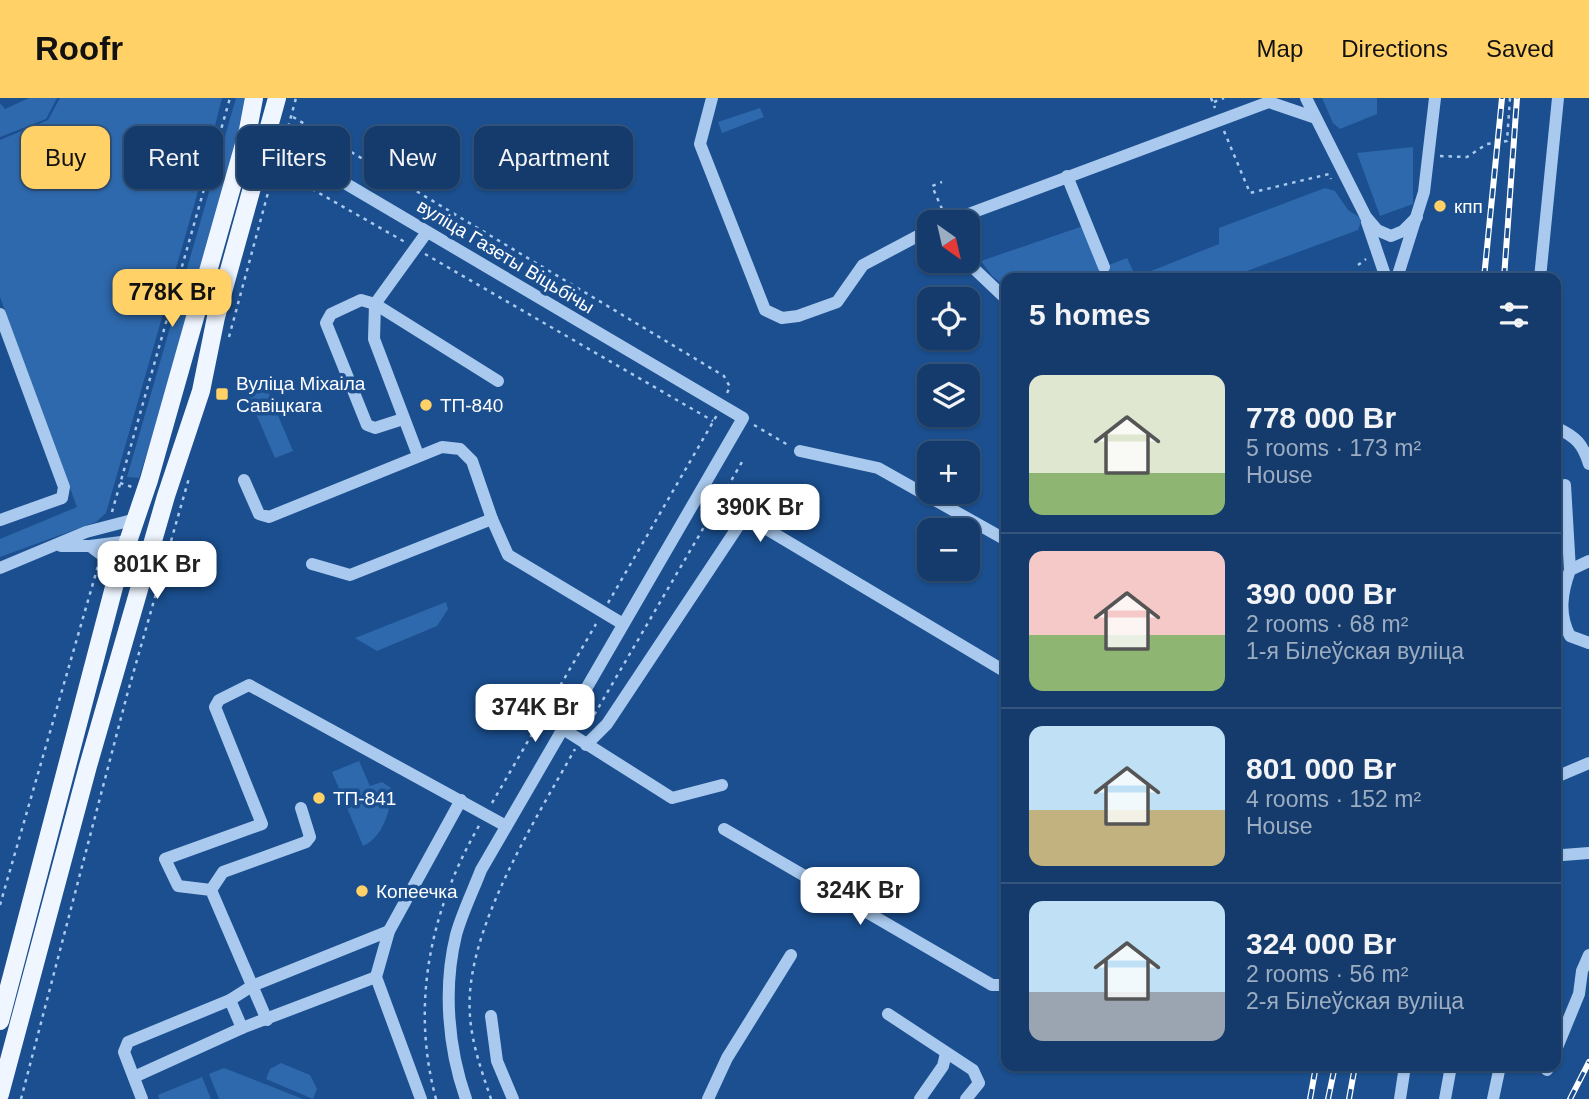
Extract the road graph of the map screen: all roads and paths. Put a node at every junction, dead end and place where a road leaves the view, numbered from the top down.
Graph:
1 (230, 98) edge
2 (254, 98) edge
3 (277, 98) edge
4 (296, 98) edge
5 (712, 98) edge
6 (1224, 98) edge
7 (1286, 98) edge
8 (1306, 98) edge
9 (1435, 98) edge
10 (1510, 98) edge
11 (1558, 98) edge
12 (1212, 100) edge
13 (1269, 102) junction
14 (293, 117) junction
15 (1313, 117) junction
16 (1219, 119) junction
17 (249, 126) edge
18 (275, 126) edge
19 (286, 126) edge
20 (1455, 156) dead end
21 (237, 168) edge
22 (1067, 176) junction
23 (1332, 179) dead end
24 (942, 182) dead end
25 (350, 187) edge
26 (258, 189) edge
27 (269, 189) edge
28 (312, 189) edge
29 (942, 210) edge
30 (978, 210) edge
31 (452, 215) junction
32 (1366, 217) junction
33 (1417, 217) junction
34 (444, 229) dead end
35 (427, 232) junction
36 (917, 236) edge
37 (416, 248) junction
38 (1364, 249) dead end
39 (1104, 267) dead end
40 (1371, 268) dead end
41 (979, 273) edge
42 (1384, 273) edge
43 (1399, 273) edge
44 (1540, 273) edge
45 (1001, 294) edge
46 (375, 304) junction
47 (0, 314) edge
48 (228, 341) dead end
49 (498, 381) dead end
50 (722, 406) junction
51 (743, 418) junction
52 (403, 419) junction
53 (713, 421) junction
54 (1561, 430) edge
55 (800, 451) joint
56 (418, 455) junction
57 (741, 462) dead end
58 (1589, 464) edge
59 (191, 474) dead end
60 (244, 480) dead end
61 (120, 483) junction
62 (1565, 485) dead end
63 (138, 489) dead end
64 (136, 519) junction
65 (492, 519) junction
66 (0, 520) edge
67 (109, 526) junction
68 (1001, 537) edge
69 (129, 541) junction
70 (152, 545) junction
71 (57, 546) junction
72 (96, 549) junction
73 (1589, 561) edge
74 (312, 564) dead end
75 (0, 568) edge
76 (119, 568) junction
77 (1570, 570) junction
78 (603, 611) junction
79 (624, 624) junction
80 (1589, 643) edge
81 (1001, 669) edge
82 (563, 729) junction
83 (583, 742) junction
84 (1589, 763) edge
85 (1561, 775) edge
86 (722, 785) dead end
87 (461, 800) junction
88 (300, 808) dead end
89 (485, 815) junction
90 (506, 826) junction
91 (724, 828) dead end
92 (1589, 853) edge
93 (1561, 854) edge
94 (211, 890) junction
95 (0, 905) edge
96 (389, 930) junction
97 (790, 955) dead end
98 (1589, 955) edge
99 (376, 976) junction
100 (1001, 985) edge
101 (252, 986) junction
102 (230, 1000) junction
103 (888, 1014) dead end
104 (491, 1016) dead end
105 (267, 1020) junction
106 (0, 1021) edge
107 (242, 1028) junction
108 (1561, 1038) edge
109 (946, 1053) junction
110 (1404, 1071) edge
111 (1450, 1071) edge
112 (1499, 1071) edge
113 (134, 1077) junction
114 (0, 1094) edge
115 (21, 1099) edge
116 (142, 1099) edge
117 (421, 1099) edge
118 (436, 1099) edge
119 (466, 1099) edge
120 (491, 1099) edge
121 (513, 1099) edge
122 (708, 1099) edge
123 (919, 1099) edge
124 (966, 1099) edge
125 (1400, 1099) edge
126 (1445, 1099) edge
127 (1493, 1099) edge

1 - 61 path
2 - 17 main road
3 - 18 main road
4 - 14 path
5 - 36 street
6 - 12 path
7 - 13 street
8 - 15 street
9 - 33 street
10 - 20 path
11 - 44 street
12 - 16 path
13 - 15 street
13 - 16 street
14 - 19 path
14 - 31 path
15 - 32 street
16 - 22 street
16 - 23 path
21 - 64 main road
22 - 30 street
22 - 39 street
24 - 29 path
25 - 35 street, вуліца Газеты Віцьбічы
26 - 70 main road
27 - 48 path
28 - 37 path
31 - 34 path
31 - 50 path
32 - 33 street
32 - 42 street
33 - 43 street
35 - 37 street
35 - 50 street, вуліца Газеты Віцьбічы
37 - 46 street
37 - 53 path
38 - 40 path
41 - 45 street
46 - 49 street
46 - 52 street
46 - 52 street
47 - 66 street
50 - 51 street, вуліца Газеты Віцьбічы
50 - 53 path
51 - 55 path
51 - 79 street
52 - 56 street
53 - 78 path
54 - 58 street
55 - 68 street
56 - 60 street
56 - 65 street
57 - 83 path
59 - 115 path
61 - 63 path
61 - 67 path
62 - 77 street
64 - 67 street
64 - 69 main road
65 - 74 street
65 - 78 street
67 - 69 street
67 - 71 street
69 - 70 main road
69 - 72 street
69 - 76 main road
70 - 114 main road
71 - 72 street
71 - 75 street
72 - 76 street
72 - 95 path
73 - 77 street
76 - 106 main road
77 - 80 street
78 - 79 street
78 - 89 path
79 - 82 street
81 - 83 street
82 - 83 street
82 - 90 street
83 - 86 street
83 - 120 path
84 - 85 street
87 - 89 street
87 - 94 street
87 - 96 street
88 - 94 street
89 - 90 street
89 - 118 path
90 - 119 street
91 - 100 street
92 - 93 street
94 - 101 street
96 - 99 street
96 - 101 street
97 - 122 street
98 - 108 street
99 - 105 street
99 - 117 street
101 - 102 street
101 - 105 street
102 - 107 street
102 - 113 street
103 - 109 street
104 - 121 street
105 - 107 street
107 - 113 street
109 - 123 street
109 - 124 street
110 - 125 street
111 - 126 street
112 - 127 street
113 - 116 street

